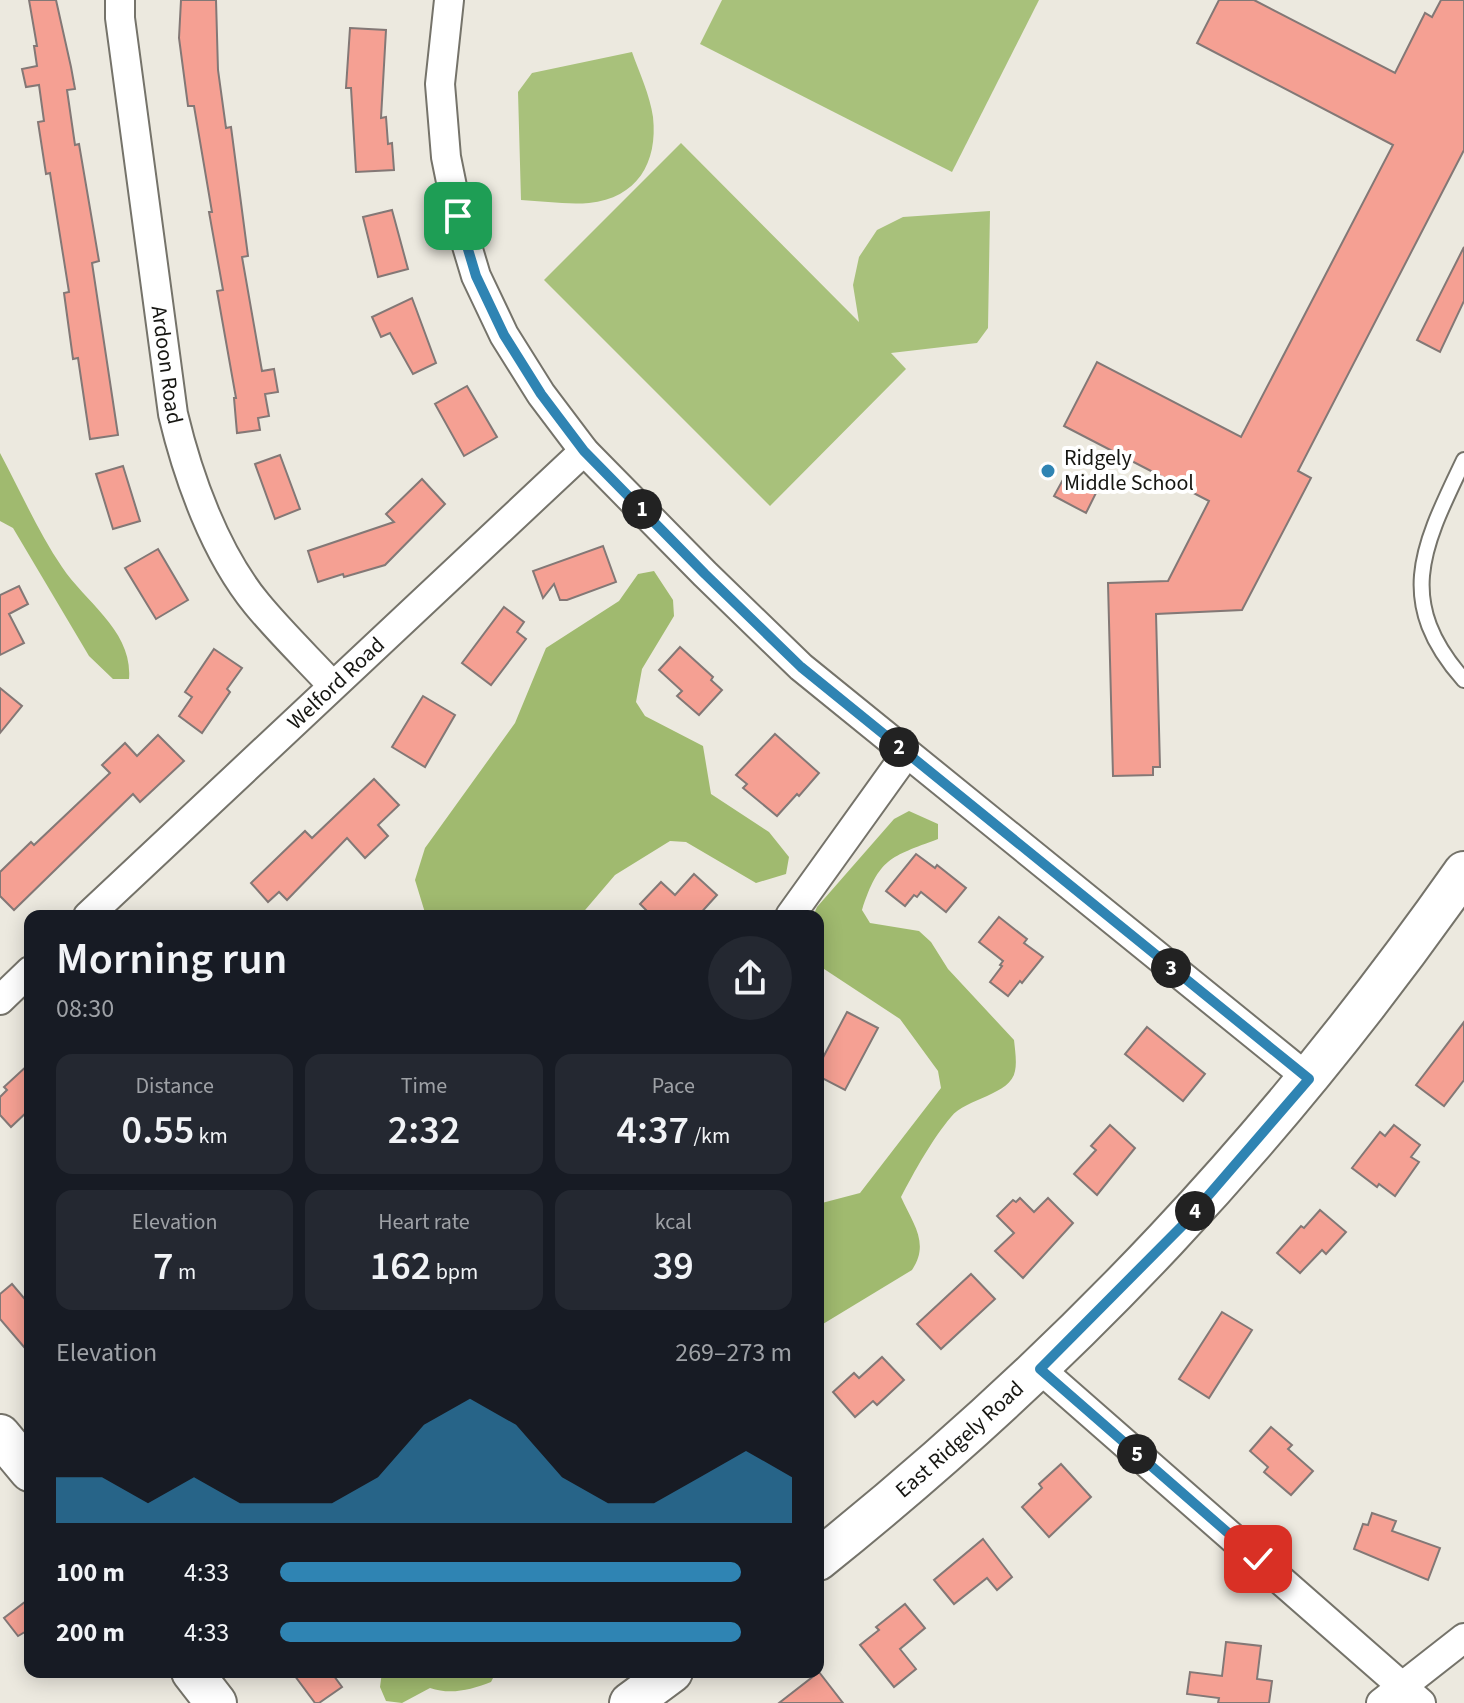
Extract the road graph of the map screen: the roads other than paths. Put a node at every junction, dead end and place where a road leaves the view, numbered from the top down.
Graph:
1 (120, 0) edge
2 (449, 0) edge
3 (584, 451) junction
4 (1464, 460) edge
5 (1464, 680) edge
6 (332, 685) junction
7 (907, 753) junction
8 (1464, 872) edge
9 (94, 910) edge
10 (794, 910) edge
11 (24, 977) edge
12 (0, 1000) edge
13 (1309, 1079) junction
14 (1040, 1369) junction
15 (0, 1435) edge
16 (24, 1464) edge
17 (824, 1555) edge
18 (1464, 1638) edge
19 (197, 1678) edge
20 (664, 1678) edge
21 (1402, 1697) edge
22 (216, 1703) edge
23 (630, 1703) edge

1 - 6 street, Ardoon Road
2 - 3 street
3 - 6 street, Welford Road
3 - 7 street
4 - 5 lane
6 - 9 street, Welford Road
7 - 10 street
7 - 13 street
8 - 13 street, East Ridgely Road
11 - 12 street
13 - 14 street, East Ridgely Road
14 - 17 street, East Ridgely Road
14 - 21 street
15 - 16 street
18 - 21 street
19 - 22 street
20 - 23 street

